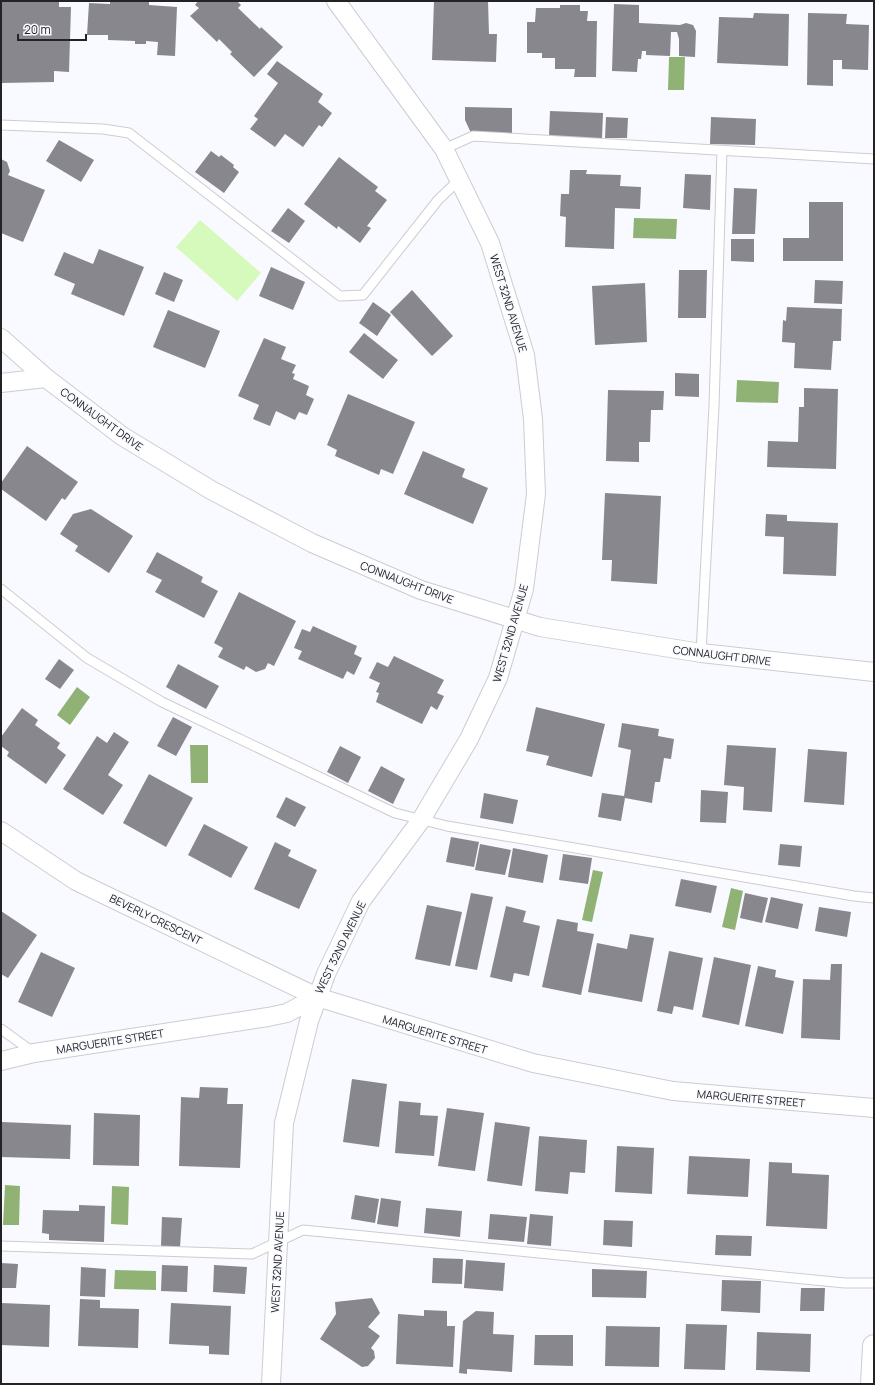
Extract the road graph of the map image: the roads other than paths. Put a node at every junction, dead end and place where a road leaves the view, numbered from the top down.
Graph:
1 (336, 1) edge
2 (1, 125) edge
3 (444, 149) junction
4 (722, 151) junction
5 (874, 159) edge
6 (460, 179) junction
7 (1, 338) edge
8 (46, 378) junction
9 (1, 384) edge
10 (1, 589) edge
11 (516, 620) junction
12 (701, 654) junction
13 (874, 672) edge
14 (421, 820) junction
15 (1, 831) edge
16 (874, 898) edge
17 (316, 997) junction
18 (1, 1029) edge
19 (34, 1053) junction
20 (1, 1060) edge
21 (874, 1108) edge
22 (277, 1241) junction
23 (1, 1246) edge
24 (874, 1283) edge
25 (874, 1346) edge
26 (271, 1384) edge
27 (872, 1384) edge

1 - 3 street, WEST 32ND AVENUE
2 - 6 lane
3 - 4 lane
3 - 6 street, WEST 32ND AVENUE
4 - 5 lane
4 - 12 lane
6 - 11 street, WEST 32ND AVENUE
7 - 8 street, CONNAUGHT DRIVE
8 - 9 street
8 - 11 street, CONNAUGHT DRIVE
10 - 14 lane
11 - 12 street, CONNAUGHT DRIVE
11 - 14 street, WEST 32ND AVENUE
12 - 13 street, CONNAUGHT DRIVE
14 - 16 lane
14 - 17 street, WEST 32ND AVENUE
15 - 17 street, BEVERLY CRESCENT
17 - 19 street, MARGUERITE STREET
17 - 21 street, MARGUERITE STREET
17 - 22 street, WEST 32ND AVENUE
18 - 19 lane
19 - 20 street, MARGUERITE STREET
22 - 23 lane
22 - 24 lane
22 - 26 street, WEST 32ND AVENUE
25 - 27 street

